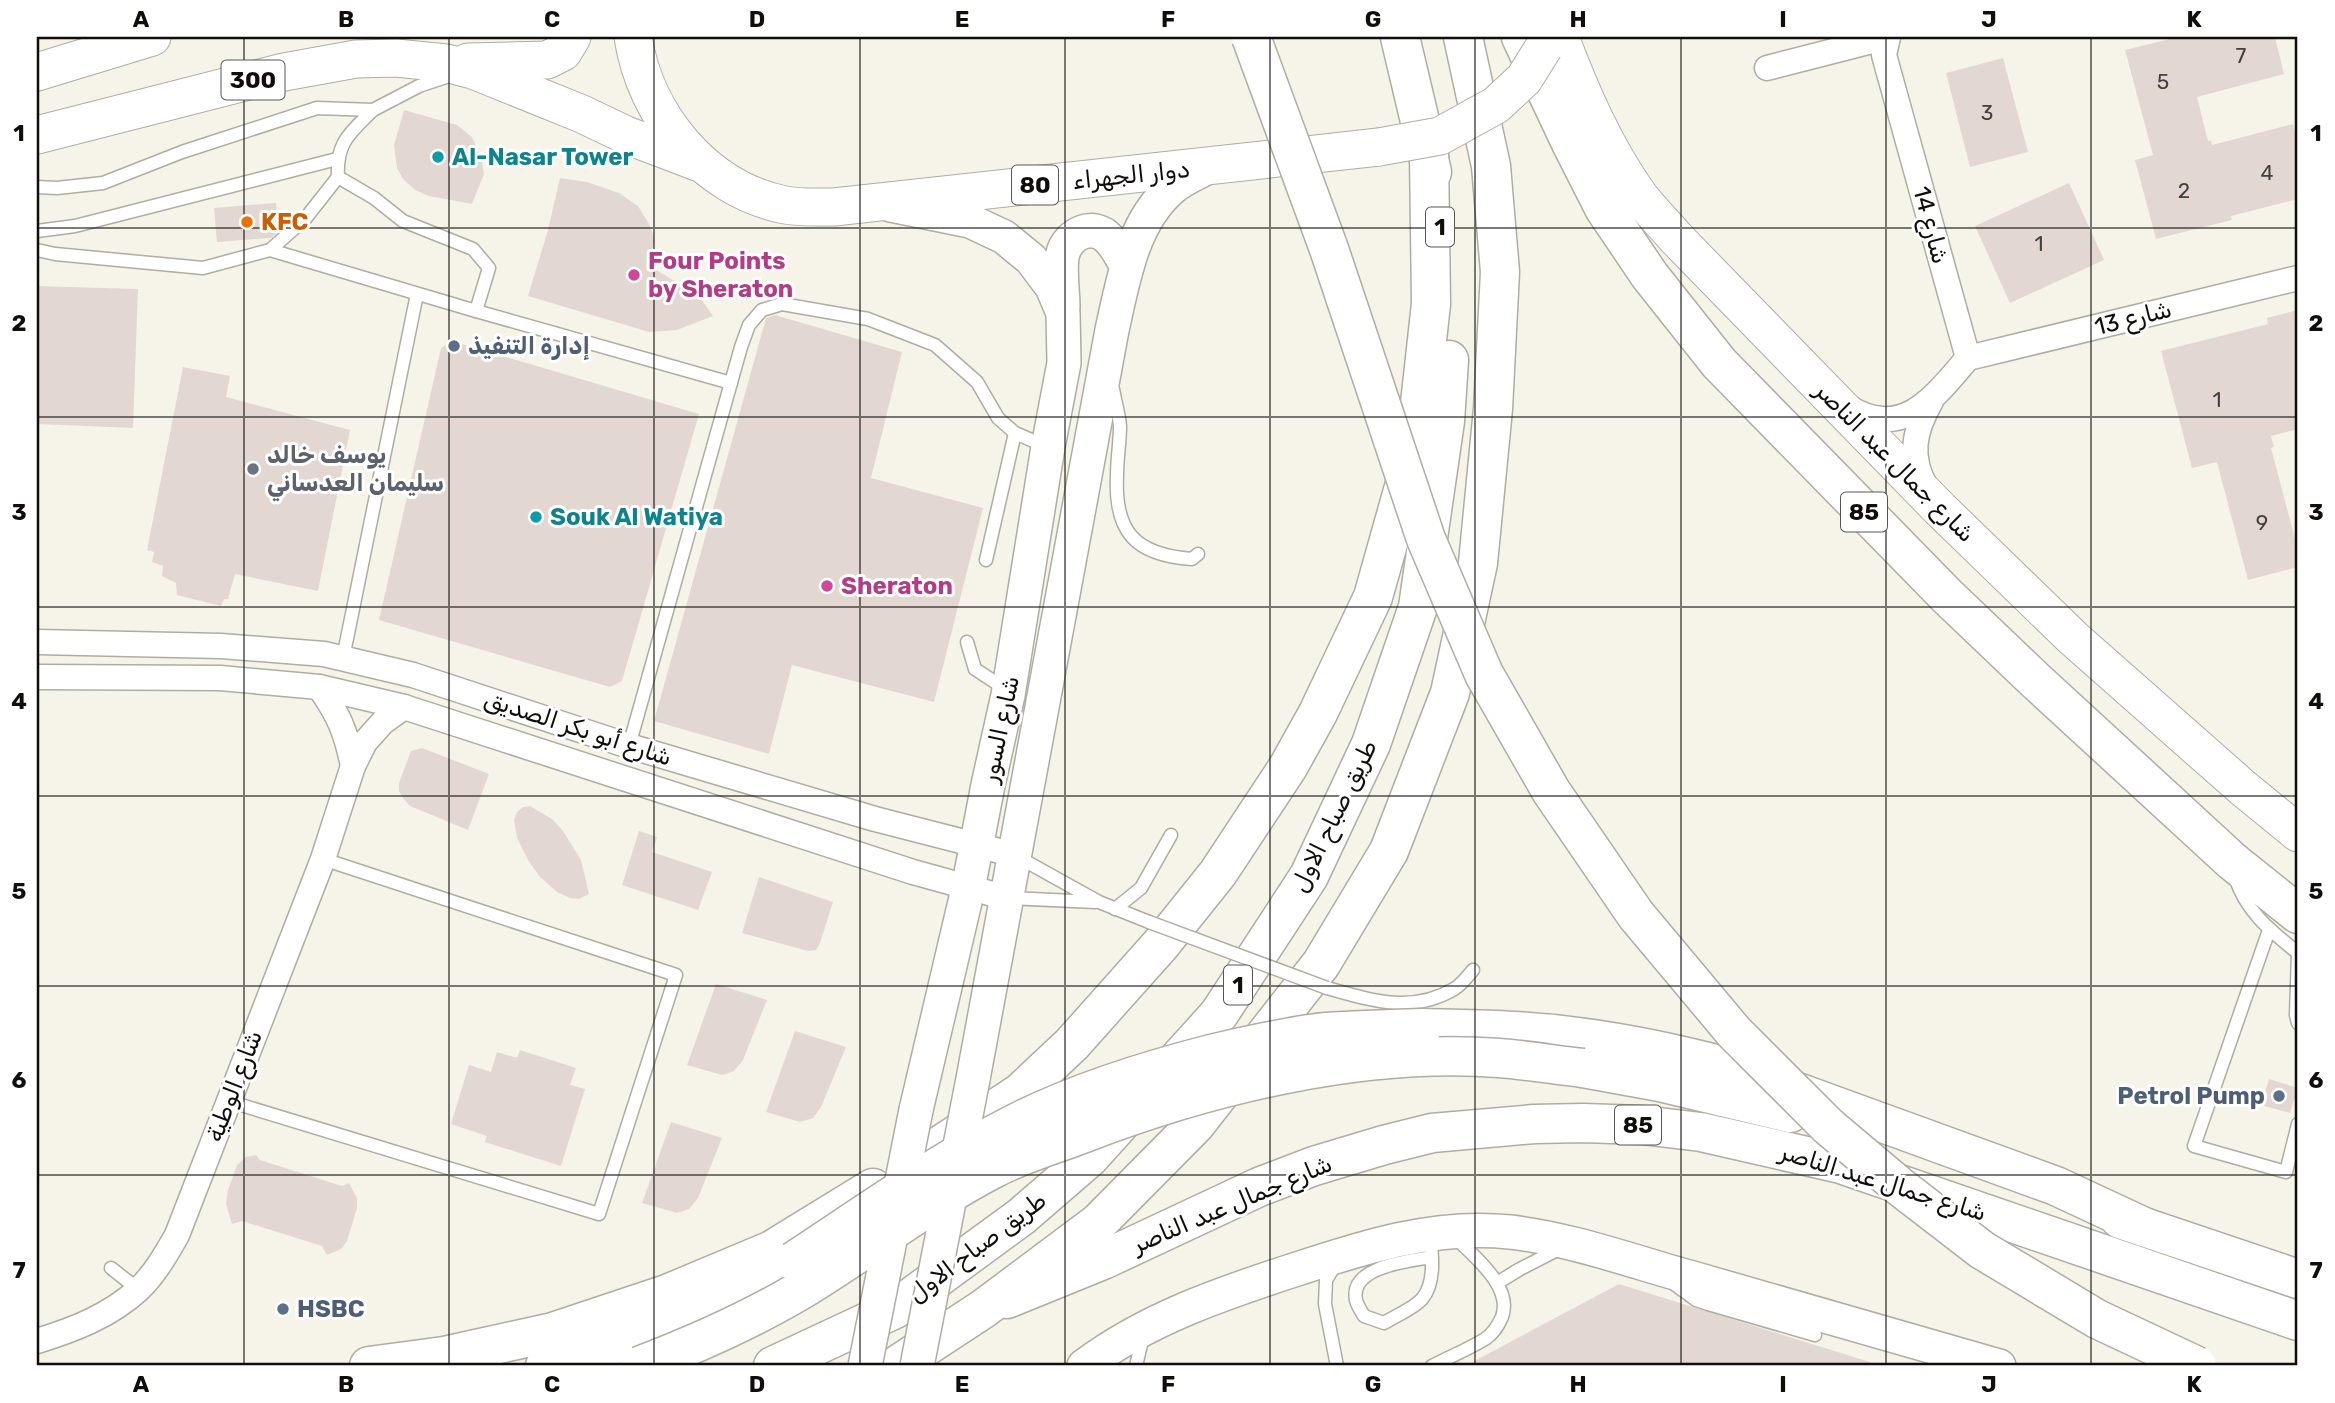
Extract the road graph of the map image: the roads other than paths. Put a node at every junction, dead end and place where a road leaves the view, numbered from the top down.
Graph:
1 (152, 37) edge
2 (572, 37) edge
3 (633, 37) edge
4 (1251, 37) edge
5 (1400, 37) edge
6 (1463, 37) edge
7 (1888, 37) edge
8 (1544, 39) edge
9 (460, 66) junction
10 (1768, 68) dead end
11 (37, 72) edge
12 (373, 110) junction
13 (37, 135) edge
14 (1429, 154) junction
15 (337, 159) junction
16 (702, 163) junction
17 (1209, 166) junction
18 (338, 177) junction
19 (37, 187) edge
20 (879, 202) junction
21 (37, 231) edge
22 (37, 250) edge
23 (270, 250) junction
24 (1127, 266) junction
25 (2298, 278) edge
26 (417, 294) junction
27 (476, 311) junction
28 (1063, 313) junction
29 (1107, 358) junction
30 (1968, 358) junction
31 (731, 383) junction
32 (1829, 396) junction
33 (1931, 401) junction
34 (1015, 433) junction
35 (1048, 447) junction
36 (1940, 509) junction
37 (1198, 554) dead end
38 (986, 560) dead end
39 (37, 642) edge
40 (967, 642) dead end
41 (343, 658) junction
42 (37, 677) edge
43 (319, 687) junction
44 (1009, 691) junction
45 (404, 707) junction
46 (629, 746) junction
47 (353, 766) junction
48 (2298, 833) edge
49 (1171, 835) dead end
50 (977, 845) junction
51 (1014, 855) junction
52 (323, 859) junction
53 (968, 889) junction
54 (1007, 898) junction
55 (1099, 902) junction
56 (1115, 909) junction
57 (2284, 922) edge
58 (2298, 953) edge
59 (1474, 970) dead end
60 (2298, 1023) edge
61 (228, 1101) junction
62 (2298, 1124) edge
63 (2144, 1227) junction
64 (1437, 1240) junction
65 (1570, 1244) junction
66 (1354, 1252) junction
67 (111, 1268) dead end
68 (1654, 1268) junction
69 (2298, 1279) edge
70 (1497, 1283) junction
71 (138, 1290) junction
72 (983, 1309) junction
73 (2298, 1321) edge
74 (1145, 1328) junction
75 (1815, 1335) dead end
76 (37, 1341) edge
77 (369, 1366) edge
78 (545, 1366) edge
79 (639, 1366) edge
80 (774, 1366) edge
81 (865, 1366) edge
82 (896, 1366) edge
83 (918, 1366) edge
84 (1084, 1366) edge
85 (1136, 1366) edge
86 (1337, 1366) edge
87 (1432, 1366) edge
88 (1999, 1366) edge
89 (2197, 1366) edge

1 - 11 main road
2 - 9 main road
3 - 16 main road, دوار الجهراء / 80
4 - 89 highway, bridge
5 - 14 highway, طريق صباح الاول / 1
6 - 72 highway, طريق صباح الاول / 1
7 - 10 street, شارع 14
7 - 30 street, شارع 14
8 - 17 main road, دوار الجهراء / 80, bridge
8 - 32 main road, شارع جمال عبد الناصر
8 - 57 highway, 85
9 - 12 lane
9 - 13 main road, 300
9 - 16 main road, 300
12 - 15 lane
12 - 19 lane
14 - 77 highway
14 - 80 highway, طريق صباح الاول / 1
15 - 18 lane
15 - 21 lane
16 - 20 main road, دوار الجهراء / 80
17 - 20 main road, دوار الجهراء / 80
17 - 24 main road, شارع السور
18 - 23 lane
18 - 27 lane
20 - 28 main road, شارع السور
22 - 23 lane
23 - 26 lane
24 - 28 main road
24 - 29 main road, شارع السور
25 - 30 street, شارع 13
26 - 27 lane
26 - 41 lane
27 - 31 lane
28 - 35 main road, شارع السور
29 - 37 lane
29 - 51 main road, شارع السور
30 - 33 street
31 - 34 lane
31 - 46 lane
32 - 33 street
32 - 36 main road, شارع جمال عبد الناصر
33 - 36 street
34 - 35 lane
34 - 38 lane
35 - 44 main road, شارع السور
36 - 48 main road, شارع جمال عبد الناصر
39 - 41 street, شارع أبو بكر الصديق
40 - 44 lane
41 - 46 street, شارع أبو بكر الصديق
42 - 43 street, شارع أبو بكر الصديق
43 - 45 street, شارع أبو بكر الصديق
43 - 47 street
44 - 50 main road, شارع السور
45 - 47 street, شارع الوطية
45 - 53 street, شارع أبو بكر الصديق
46 - 50 street, شارع أبو بكر الصديق
47 - 52 street, شارع الوطية
49 - 56 lane
50 - 51 street, شارع أبو بكر الصديق
50 - 53 main road, شارع السور
51 - 54 main road, شارع السور
51 - 55 lane, شارع أبو بكر الصديق
52 - 61 street, شارع الوطية
52 - 61 lane
53 - 54 street, شارع أبو بكر الصديق
53 - 81 main road, شارع السور, bridge
54 - 55 lane, شارع أبو بكر الصديق
54 - 83 main road, شارع السور, bridge
55 - 56 lane, شارع أبو بكر الصديق
56 - 59 lane, شارع أبو بكر الصديق, bridge
57 - 58 lane
57 - 62 lane
58 - 60 lane
61 - 71 street, شارع الوطية
63 - 69 highway
63 - 78 highway, bridge
63 - 79 highway, bridge
64 - 64 lane
64 - 65 main road
64 - 66 main road
64 - 70 lane
65 - 68 main road
65 - 70 lane
66 - 74 main road
66 - 86 lane
67 - 71 lane
68 - 75 lane
68 - 88 main road
70 - 87 lane
71 - 76 street, شارع الوطية
72 - 73 highway, شارع جمال عبد الناصر / 85
72 - 82 highway, طريق صباح الاول / 1
74 - 84 main road
74 - 85 lane

